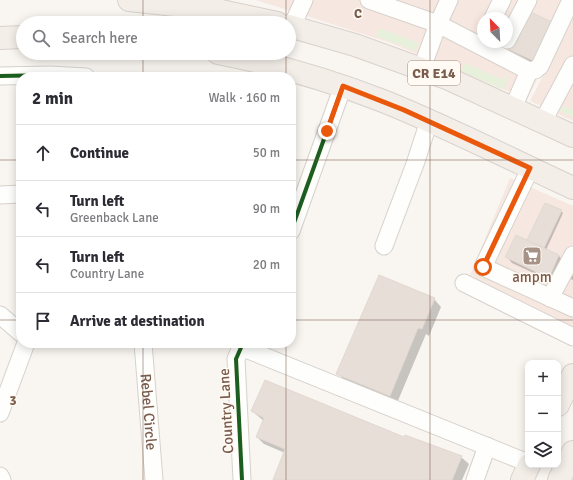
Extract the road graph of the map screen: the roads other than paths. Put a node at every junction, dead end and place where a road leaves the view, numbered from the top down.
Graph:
1 (129, 0) edge
2 (304, 0) edge
3 (368, 0) edge
4 (449, 0) edge
5 (502, 0) edge
6 (528, 0) edge
7 (571, 0) edge
8 (209, 11) edge
9 (496, 12) edge
10 (236, 16) edge
11 (292, 16) edge
12 (438, 24) junction
13 (296, 28) edge
14 (513, 29) edge
15 (16, 37) edge
16 (0, 38) edge
17 (477, 39) edge
18 (506, 48) edge
19 (257, 60) edge
20 (573, 66) edge
21 (422, 68) junction
22 (529, 71) junction
23 (0, 76) edge
24 (16, 76) edge
25 (343, 86) junction
26 (513, 108) junction
27 (429, 121) junction
28 (543, 121) junction
29 (573, 136) edge
30 (530, 168) junction
31 (573, 188) edge
32 (16, 194) edge
33 (0, 195) edge
34 (296, 217) edge
35 (384, 246) dead end
36 (573, 256) edge
37 (464, 283) dead end
38 (550, 298) junction
39 (573, 308) edge
40 (0, 315) edge
41 (16, 329) edge
42 (573, 337) edge
43 (24, 348) edge
44 (143, 348) edge
45 (241, 348) edge
46 (249, 348) edge
47 (573, 375) edge
48 (561, 399) edge
49 (0, 413) edge
50 (487, 446) junction
51 (525, 462) edge
52 (527, 468) edge
53 (0, 476) edge
54 (2, 480) edge
55 (154, 480) edge
56 (242, 480) edge
57 (475, 480) edge
58 (522, 480) edge

1 - 8 main road, CR E14
2 - 11 street
3 - 12 street
4 - 12 street
5 - 9 street
6 - 14 street
7 - 22 street
8 - 10 main road, CR E14
12 - 17 street
12 - 21 street
13 - 21 main road, CR E14
15 - 16 main road
18 - 22 street
19 - 25 main road
20 - 28 street
21 - 26 main road, CR E14
22 - 26 street
23 - 24 street
25 - 27 main road
25 - 34 street
26 - 28 main road, CR E14
27 - 30 main road
27 - 35 street
28 - 29 main road, CR E14
30 - 31 main road
30 - 38 street
32 - 33 street
36 - 38 street
37 - 42 street
38 - 39 street
40 - 41 street
43 - 49 street
44 - 55 street, Rebel Circle
45 - 56 street, Country Lane
46 - 50 street
47 - 48 main road
50 - 51 street
50 - 57 street
52 - 58 main road
53 - 54 street

